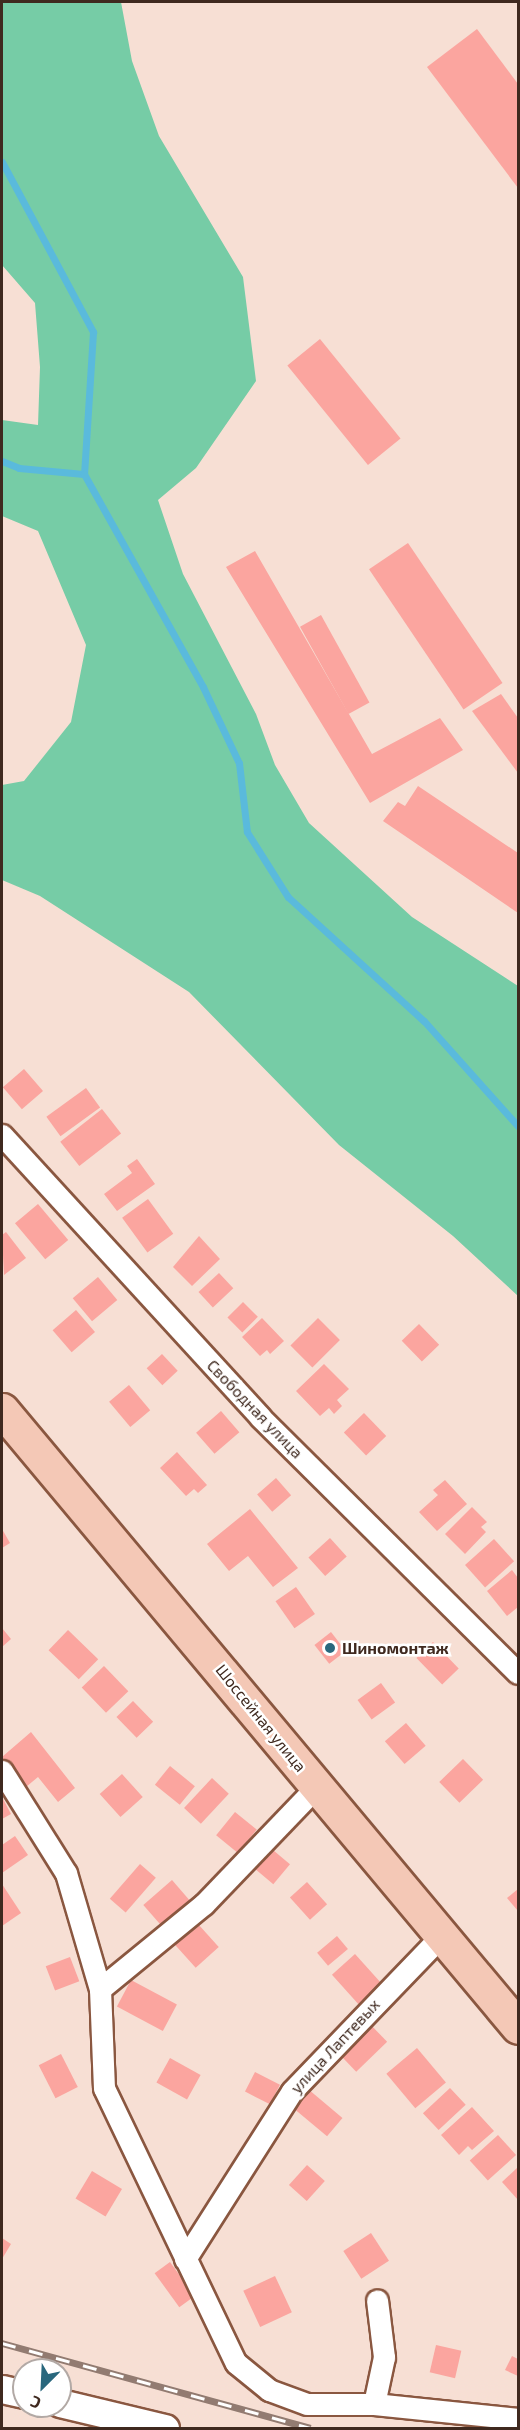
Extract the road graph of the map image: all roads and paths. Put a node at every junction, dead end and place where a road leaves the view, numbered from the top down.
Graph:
1 (2, 1135) edge
2 (2, 1410) edge
3 (519, 1673) edge
4 (2, 1771) edge
5 (317, 1786) junction
6 (442, 1935) junction
7 (99, 1989) junction
8 (519, 2027) edge
9 (185, 2259) junction
10 (377, 2300) dead end
11 (374, 2404) junction
12 (72, 2406) edge
13 (519, 2419) edge
14 (165, 2428) edge

1 - 3 street, Свободная улица
2 - 5 main road, Шоссейная улица
4 - 7 street
5 - 6 main road, Шоссейная улица
5 - 7 street
6 - 8 main road, Шоссейная улица
6 - 9 street, улица Лаптевых
7 - 9 street
9 - 11 street
10 - 11 street
11 - 13 street
12 - 14 street

